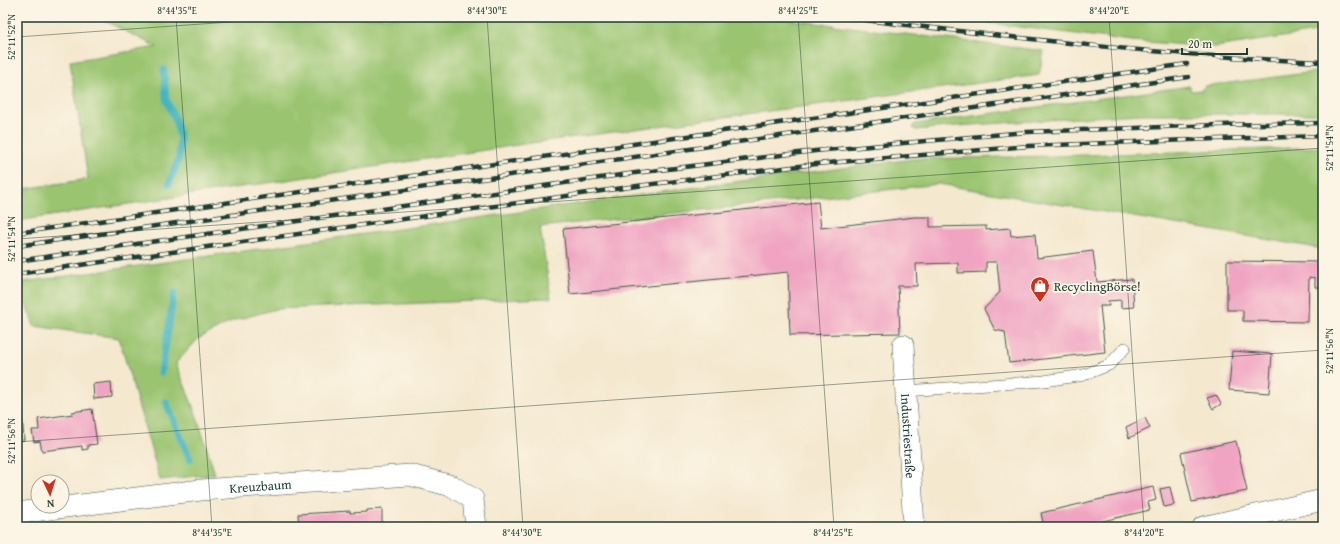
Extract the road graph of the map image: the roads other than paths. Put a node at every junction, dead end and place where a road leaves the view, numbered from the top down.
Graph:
1 (903, 345) dead end
2 (1125, 348) dead end
3 (906, 392) junction
4 (1323, 500) edge
5 (17, 513) edge
6 (476, 527) edge
7 (914, 527) edge
8 (1203, 527) edge

1 - 3 street, Industriestraße
2 - 3 lane
3 - 7 street, Industriestraße
4 - 8 street
5 - 6 street, Kreuzbaum

